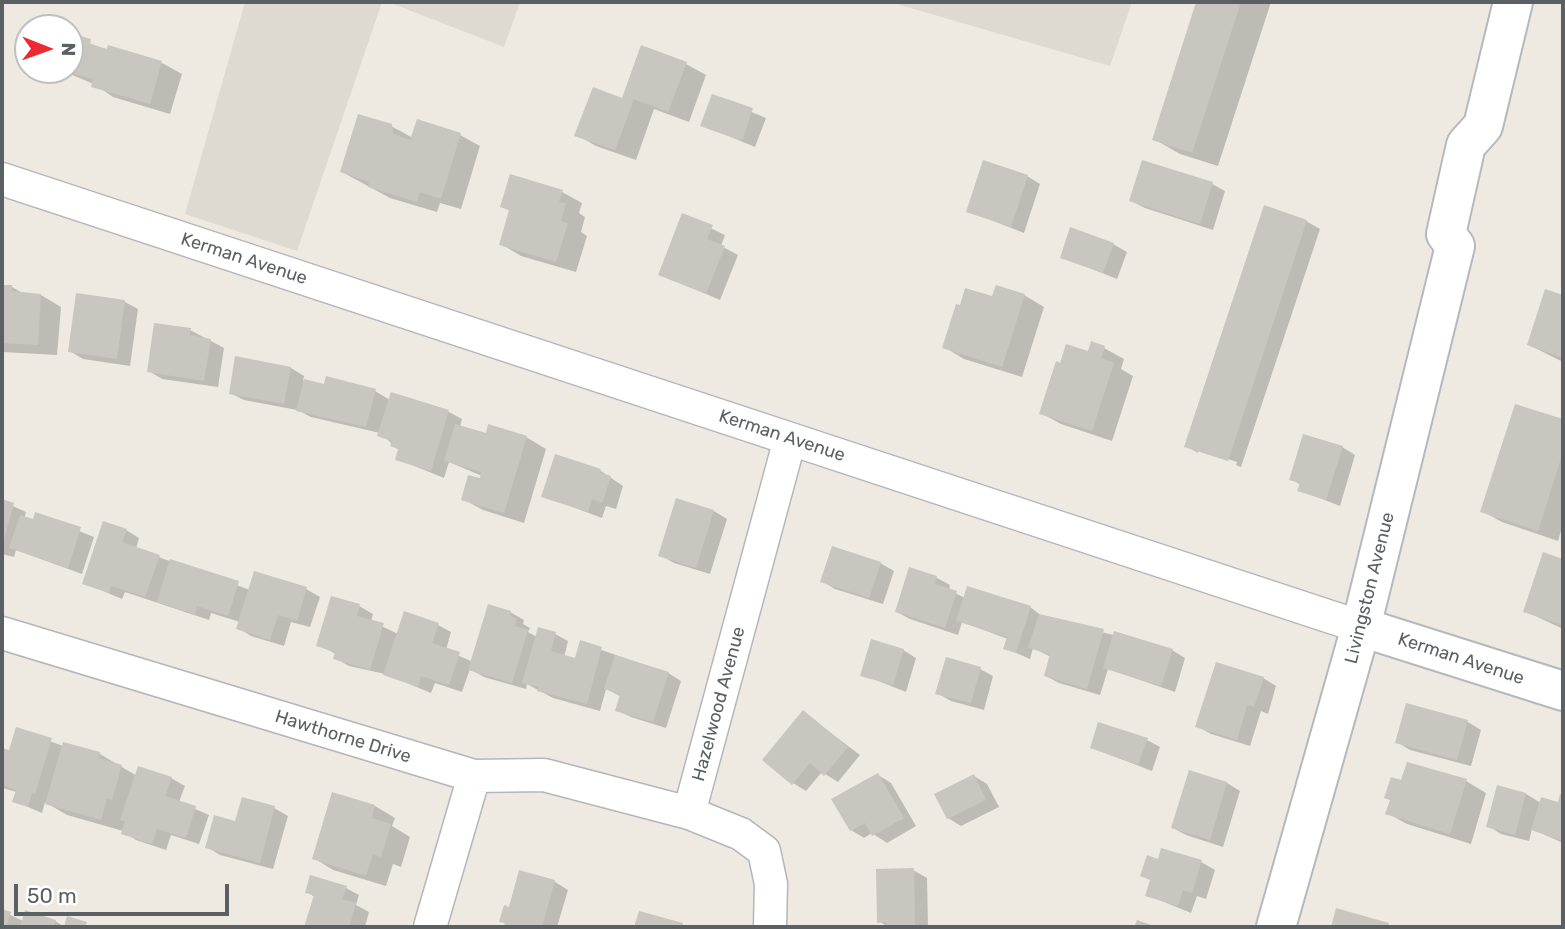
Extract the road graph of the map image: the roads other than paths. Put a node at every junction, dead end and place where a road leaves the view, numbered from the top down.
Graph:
1 (1513, 2) edge
2 (2, 179) edge
3 (790, 439) junction
4 (1362, 627) junction
5 (2, 633) edge
6 (1563, 691) edge
7 (474, 776) junction
8 (689, 813) junction
9 (430, 927) edge
10 (770, 927) edge
11 (1276, 927) edge

1 - 4 main road, Livingston Avenue
2 - 3 street, Kerman Avenue
3 - 4 street, Kerman Avenue
3 - 8 street, Hazelwood Avenue
4 - 6 main road, Kerman Avenue
4 - 11 main road, Livingston Avenue
5 - 7 street, Hawthorne Drive
7 - 8 street, Hawthorne Drive
7 - 9 street
8 - 10 street

